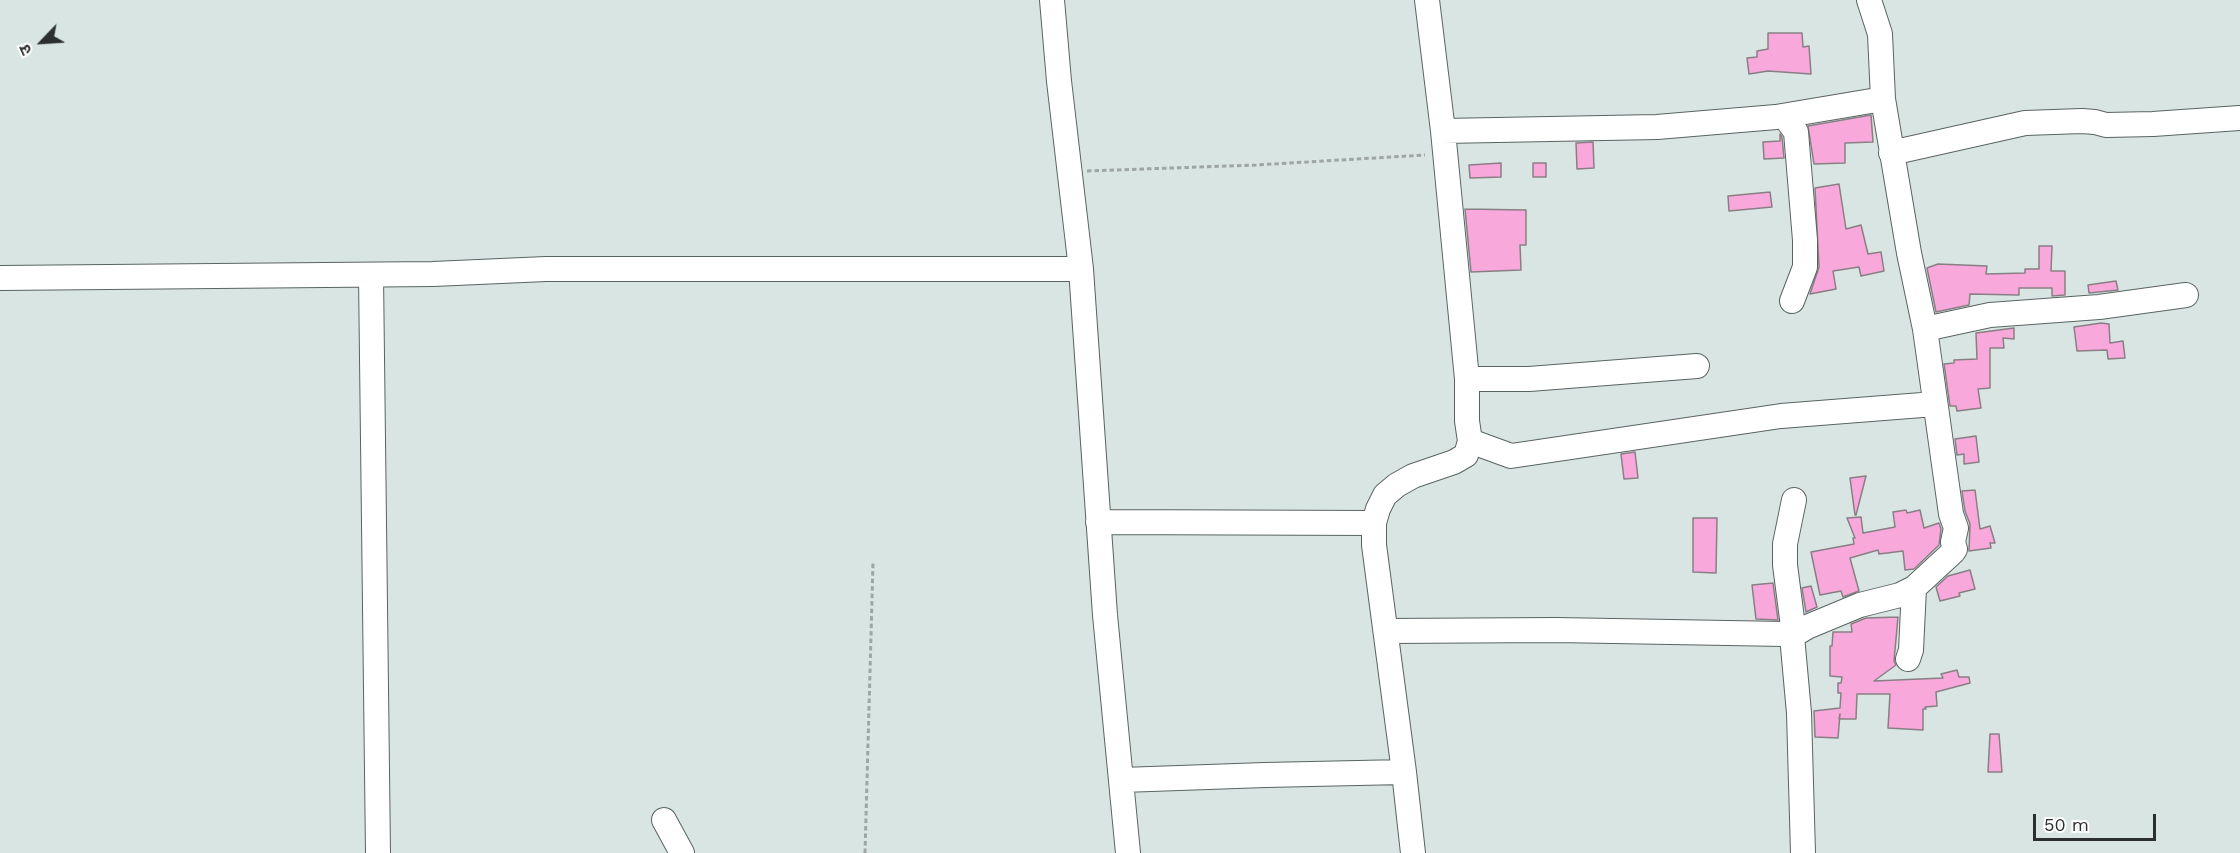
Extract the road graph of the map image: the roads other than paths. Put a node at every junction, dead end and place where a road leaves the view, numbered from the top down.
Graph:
1 (1052, 0) edge
2 (1427, 0) edge
3 (1869, 0) edge
4 (1883, 99) junction
5 (1784, 116) junction
6 (2240, 118) edge
7 (1444, 142) junction
8 (1892, 153) junction
9 (1081, 269) junction
10 (371, 275) junction
11 (0, 278) edge
12 (2186, 295) dead end
13 (1792, 302) dead end
14 (1925, 329) junction
15 (1697, 366) dead end
16 (1467, 379) junction
17 (1935, 404) junction
18 (1470, 441) junction
19 (1794, 500) dead end
20 (1098, 522) junction
21 (1374, 523) junction
22 (1914, 588) junction
23 (1386, 631) junction
24 (1793, 635) junction
25 (1908, 659) dead end
26 (1404, 772) junction
27 (1122, 780) junction
28 (664, 820) dead end
29 (378, 853) edge
30 (682, 853) edge
31 (1128, 853) edge
32 (1413, 853) edge
33 (1803, 853) edge

1 - 9 street
2 - 7 street
3 - 4 street
4 - 5 street
4 - 8 street
5 - 7 street
5 - 13 street
6 - 8 street
7 - 16 street
8 - 14 street
9 - 10 street
9 - 20 street
10 - 11 street
10 - 29 street
12 - 14 street
14 - 17 street
15 - 16 street
16 - 18 street
17 - 18 street
17 - 22 street
18 - 21 street
19 - 24 street
20 - 21 street
20 - 27 street
21 - 23 street
22 - 24 street
22 - 25 street
23 - 24 street
23 - 26 street
24 - 33 street
26 - 27 street
26 - 32 street
27 - 31 street
28 - 30 street

